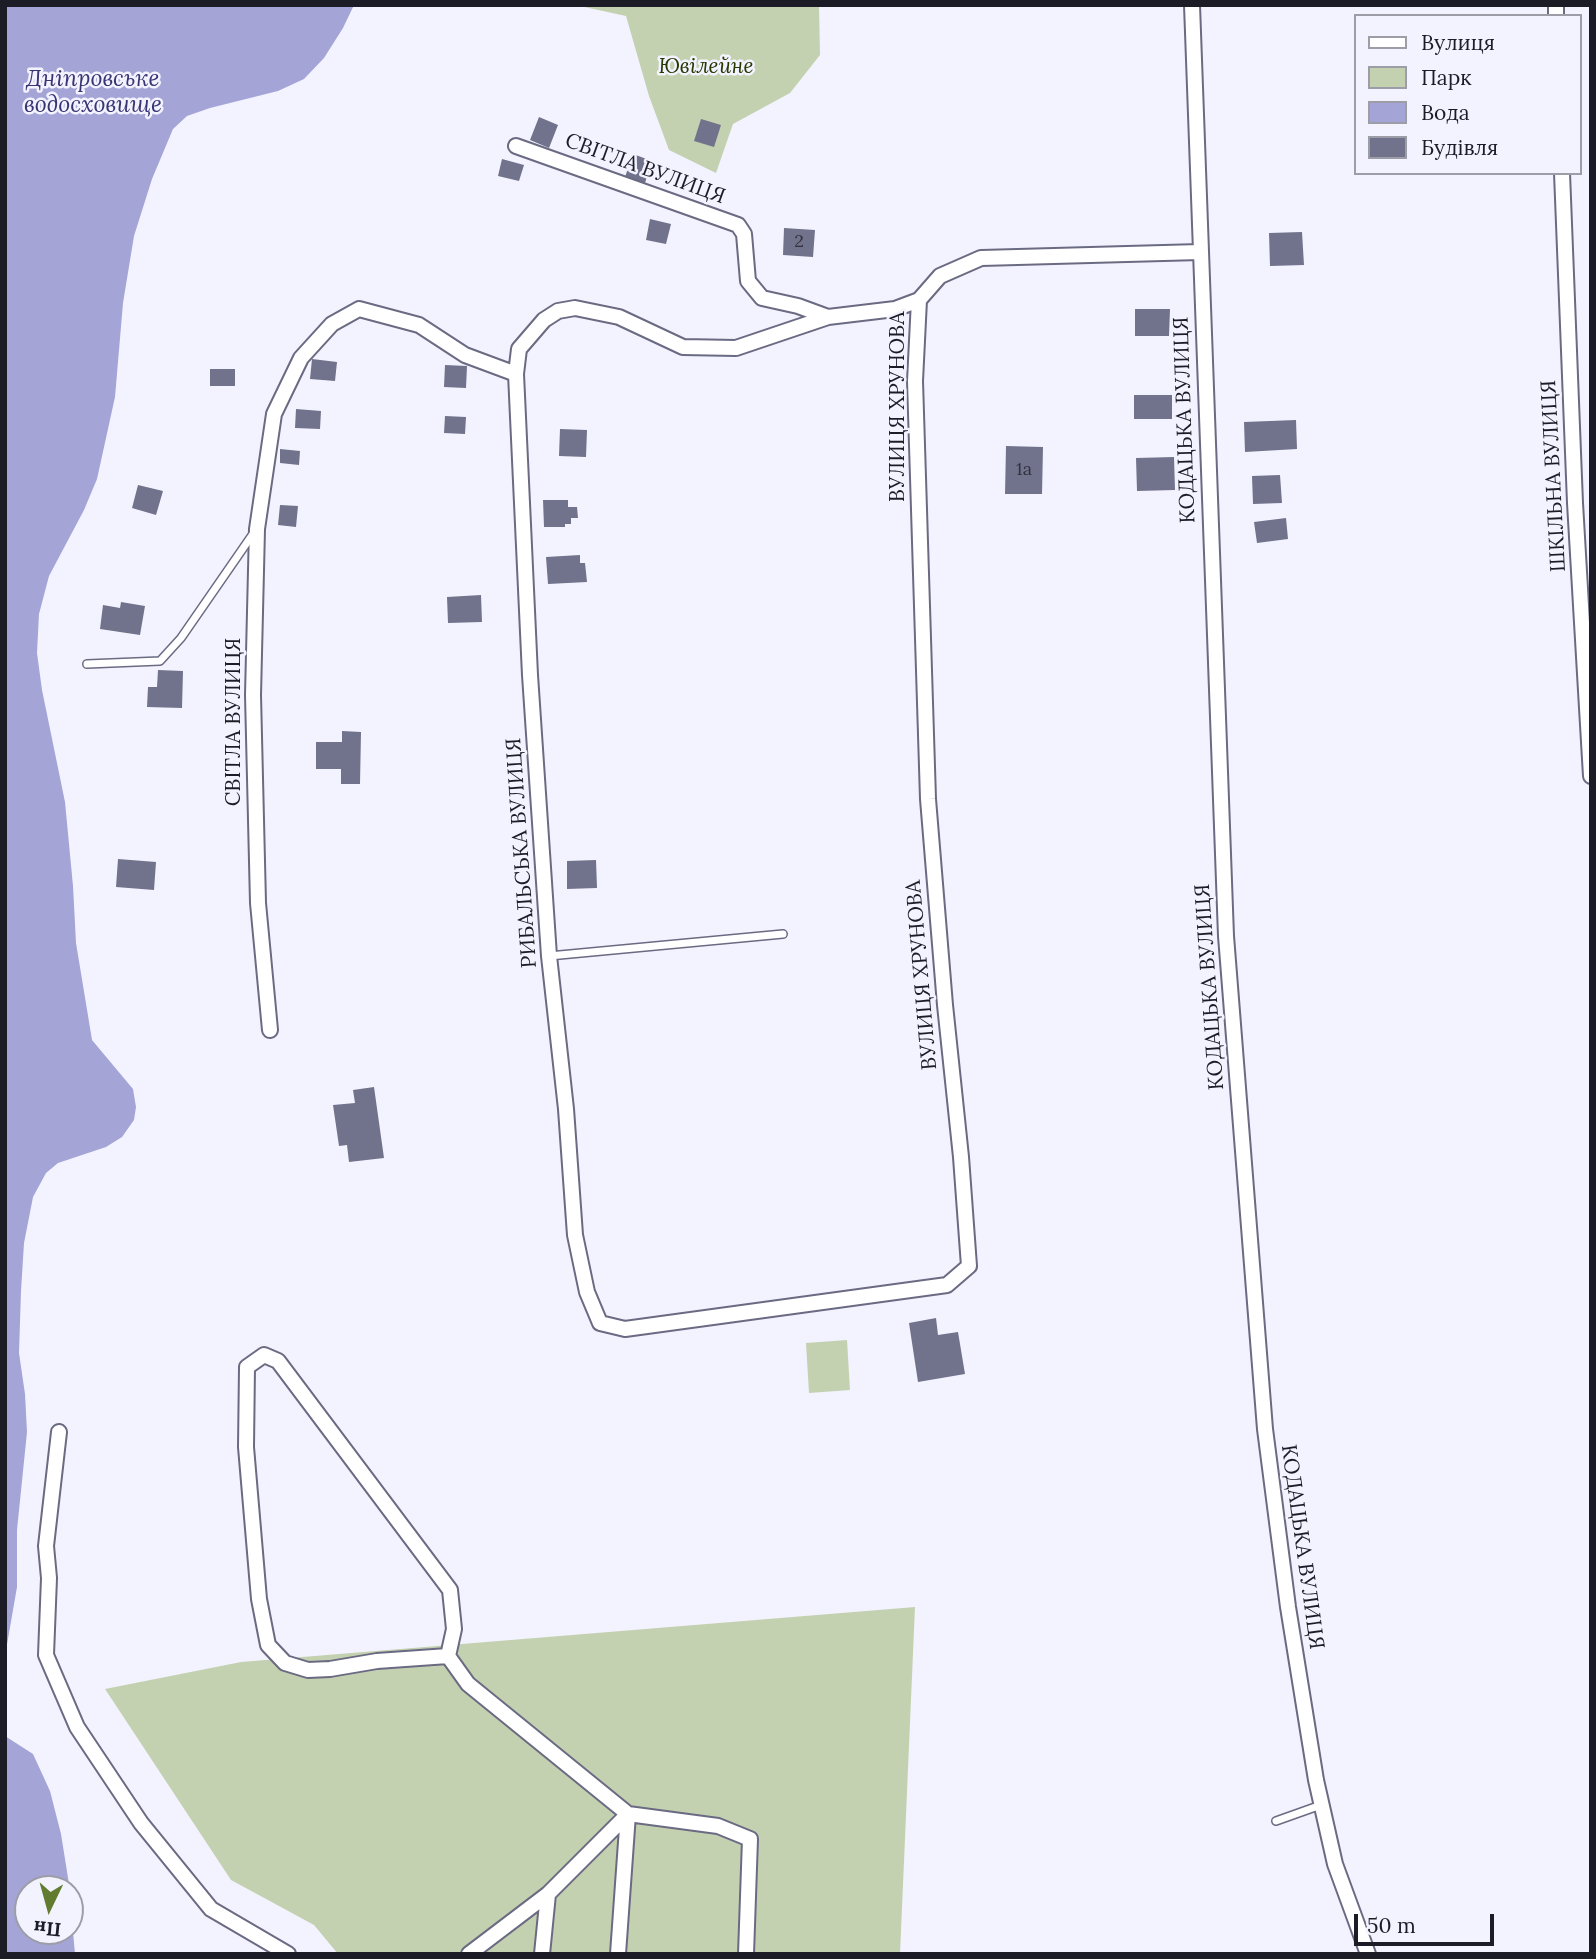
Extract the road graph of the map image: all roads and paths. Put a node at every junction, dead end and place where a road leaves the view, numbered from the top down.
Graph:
1 (1192, 5) edge
2 (516, 146) dead end
3 (1562, 175) edge
4 (1200, 252) junction
5 (919, 300) junction
6 (828, 317) junction
7 (516, 374) junction
8 (257, 529) junction
9 (88, 664) dead end
10 (1591, 776) edge
11 (782, 934) dead end
12 (550, 956) junction
13 (270, 1030) dead end
14 (600, 1324) joint
15 (59, 1432) dead end
16 (448, 1656) junction
17 (1321, 1805) junction
18 (628, 1814) junction
19 (1276, 1821) dead end
20 (548, 1894) junction
21 (288, 1954) edge
22 (469, 1954) edge
23 (542, 1954) edge
24 (618, 1954) edge
25 (746, 1954) edge
26 (1368, 1954) edge

1 - 4 street, КОДАЦЬКА ВУЛИЦЯ
2 - 6 street, СВІТЛА ВУЛИЦЯ
3 - 10 street, ШКІЛЬНА ВУЛИЦЯ
4 - 5 street
4 - 17 street, КОДАЦЬКА ВУЛИЦЯ
5 - 6 street, РИБАЛЬСЬКА ВУЛИЦЯ
5 - 14 street, ВУЛИЦЯ ХРУНОВА
6 - 7 street, РИБАЛЬСЬКА ВУЛИЦЯ
7 - 8 street, СВІТЛА ВУЛИЦЯ
7 - 12 street, РИБАЛЬСЬКА ВУЛИЦЯ
8 - 9 lane
8 - 13 street, СВІТЛА ВУЛИЦЯ
11 - 12 lane
12 - 14 street, РИБАЛЬСЬКА ВУЛИЦЯ
15 - 21 street
16 - 16 street
16 - 18 street
17 - 19 lane
17 - 26 street, КОДАЦЬКА ВУЛИЦЯ
18 - 20 street
18 - 24 street
18 - 25 street
20 - 22 street
20 - 23 street

